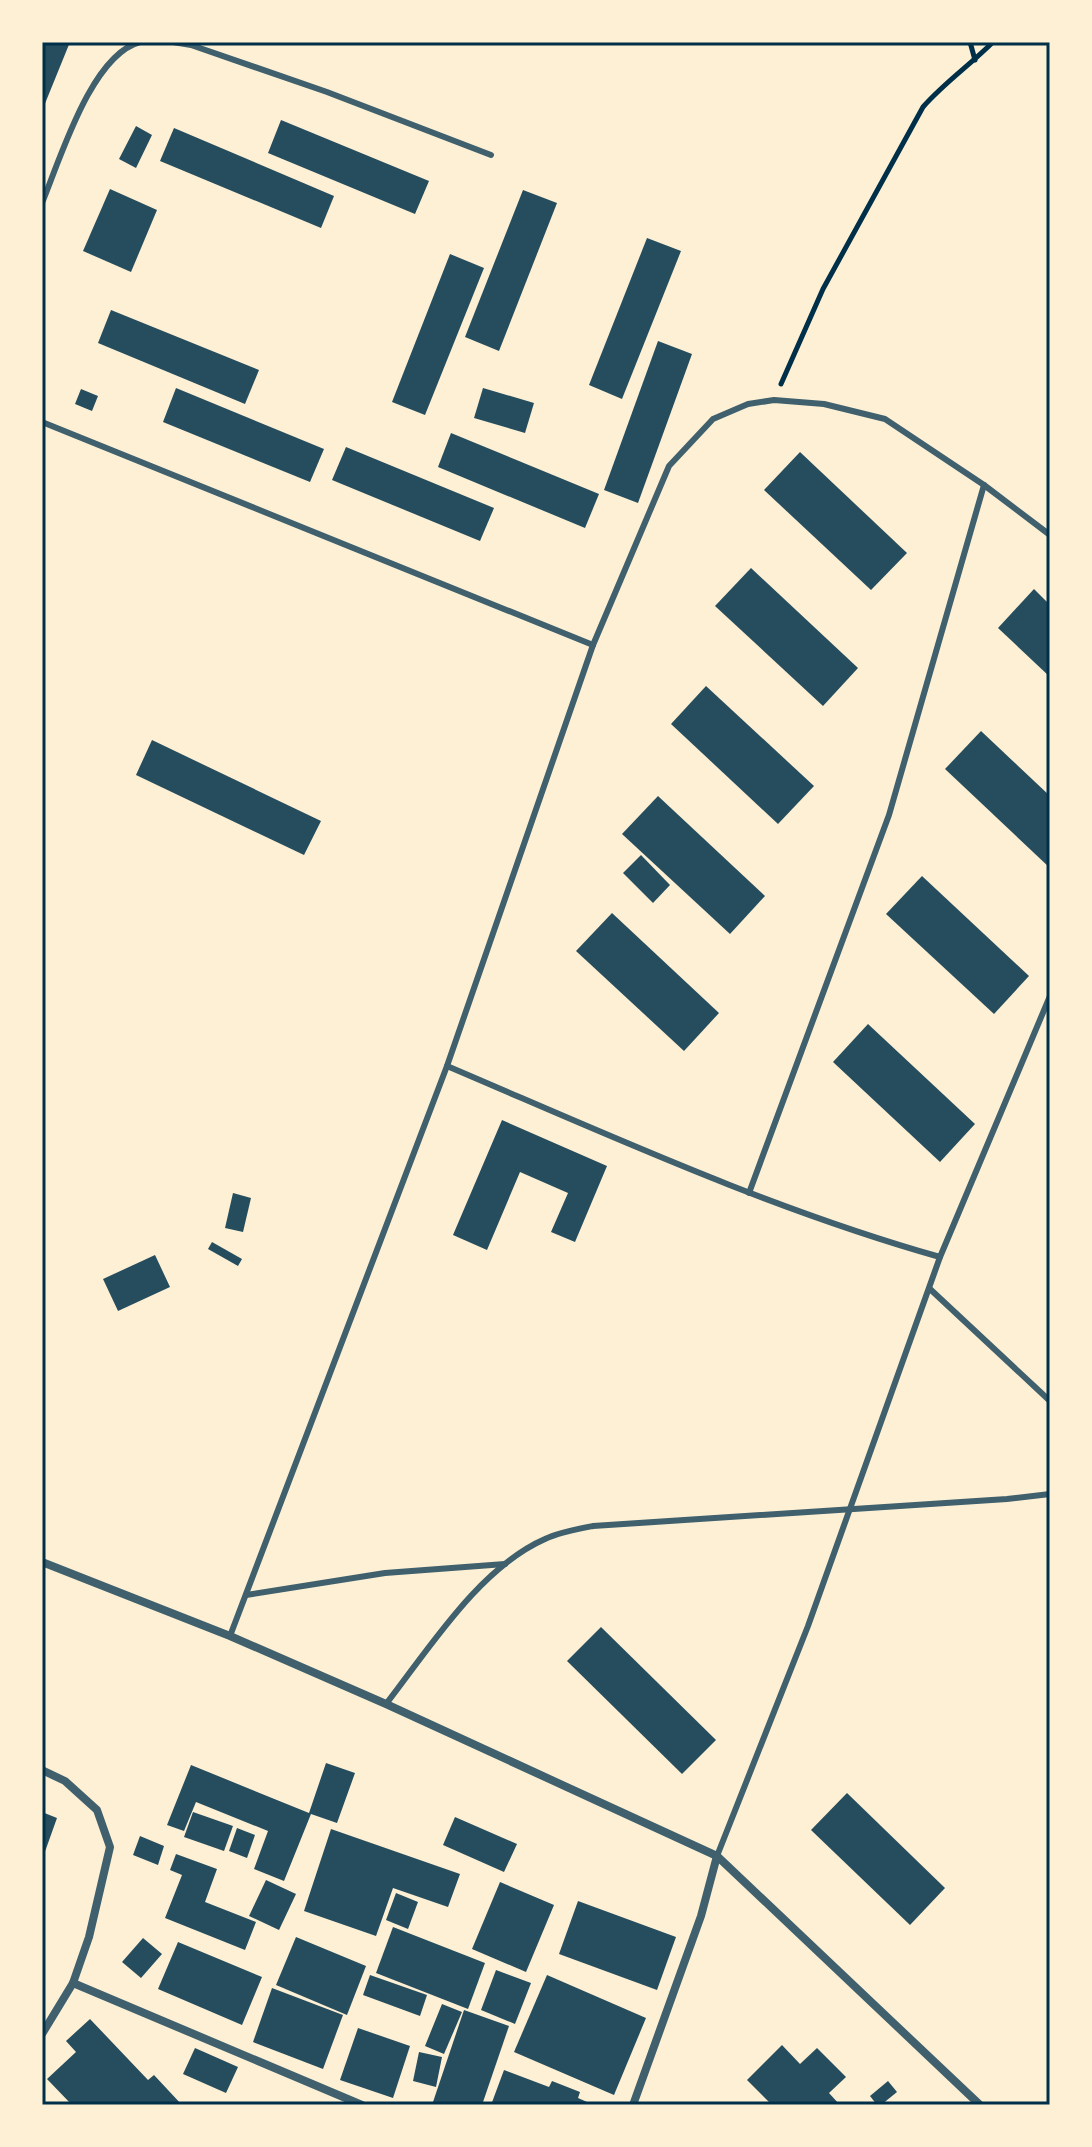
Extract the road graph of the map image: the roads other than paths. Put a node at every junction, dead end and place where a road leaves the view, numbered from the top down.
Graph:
1 (140, 42) edge
2 (173, 42) edge
3 (491, 155) dead end
4 (42, 203) edge
5 (42, 422) edge
6 (984, 485) junction
7 (1050, 535) edge
8 (593, 645) junction
9 (1050, 996) edge
10 (447, 1066) junction
11 (749, 1193) junction
12 (940, 1257) junction
13 (930, 1289) junction
14 (1050, 1401) edge
15 (1050, 1494) edge
16 (850, 1509) junction
17 (42, 1562) edge
18 (506, 1564) junction
19 (246, 1595) junction
20 (230, 1636) junction
21 (386, 1704) junction
22 (42, 1770) edge
23 (717, 1856) junction
24 (73, 1983) junction
25 (42, 2034) edge
26 (362, 2105) edge
27 (633, 2105) edge
28 (980, 2105) edge

1 - 4 lane
2 - 3 lane
5 - 8 lane
6 - 7 lane
6 - 8 lane
6 - 11 lane
8 - 10 lane
9 - 12 lane
10 - 11 lane
10 - 19 lane
11 - 12 lane
12 - 13 lane
13 - 14 lane
13 - 16 lane
15 - 16 lane
16 - 18 lane
16 - 23 lane
17 - 20 street
18 - 19 lane
18 - 21 lane
19 - 20 lane
20 - 21 street
21 - 23 street
22 - 24 street
23 - 27 street
23 - 28 street
24 - 25 street
24 - 26 street

